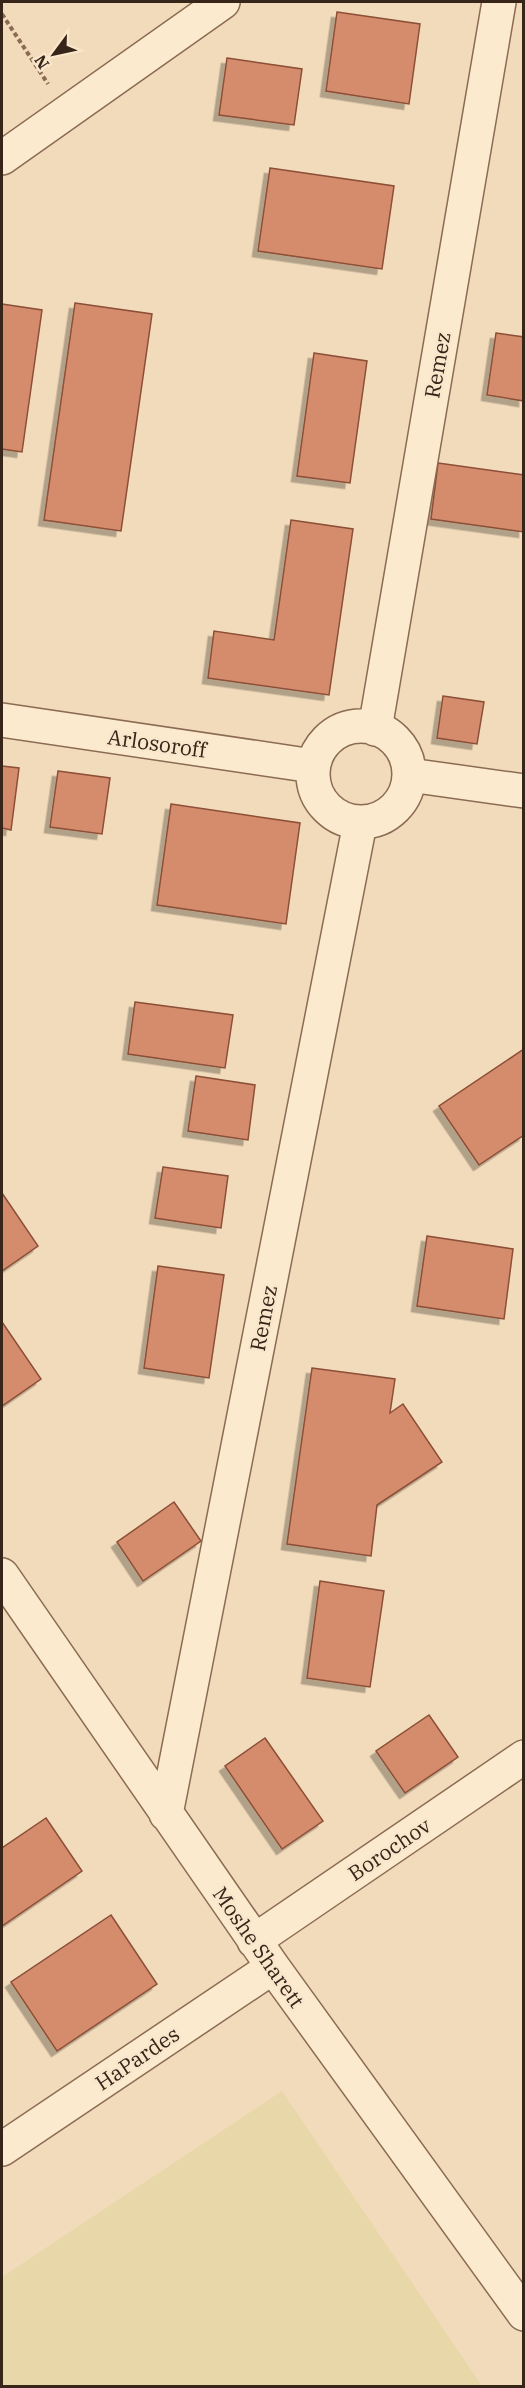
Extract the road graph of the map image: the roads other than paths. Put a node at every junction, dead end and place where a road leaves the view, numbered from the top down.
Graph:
1 (223, 2) edge
2 (498, 2) edge
3 (2, 158) edge
4 (2, 720) edge
5 (375, 729) junction
6 (314, 766) junction
7 (409, 775) junction
8 (524, 791) edge
9 (360, 823) junction
10 (2, 1575) edge
11 (524, 1758) edge
12 (166, 1814) junction
13 (254, 1941) junction
14 (273, 1967) junction
15 (2, 2149) edge
16 (524, 2314) edge

1 - 3 street
2 - 5 street, Remez
4 - 6 street, Arlosoroff
5 - 6 street
5 - 7 street
6 - 9 street
7 - 8 street
7 - 9 street
9 - 12 street, Remez
10 - 12 street, Moshe Sharett
11 - 13 street, Borochov
12 - 13 street, Moshe Sharett
13 - 14 street, Moshe Sharett
14 - 15 street, HaPardes
14 - 16 street, Moshe Sharett

